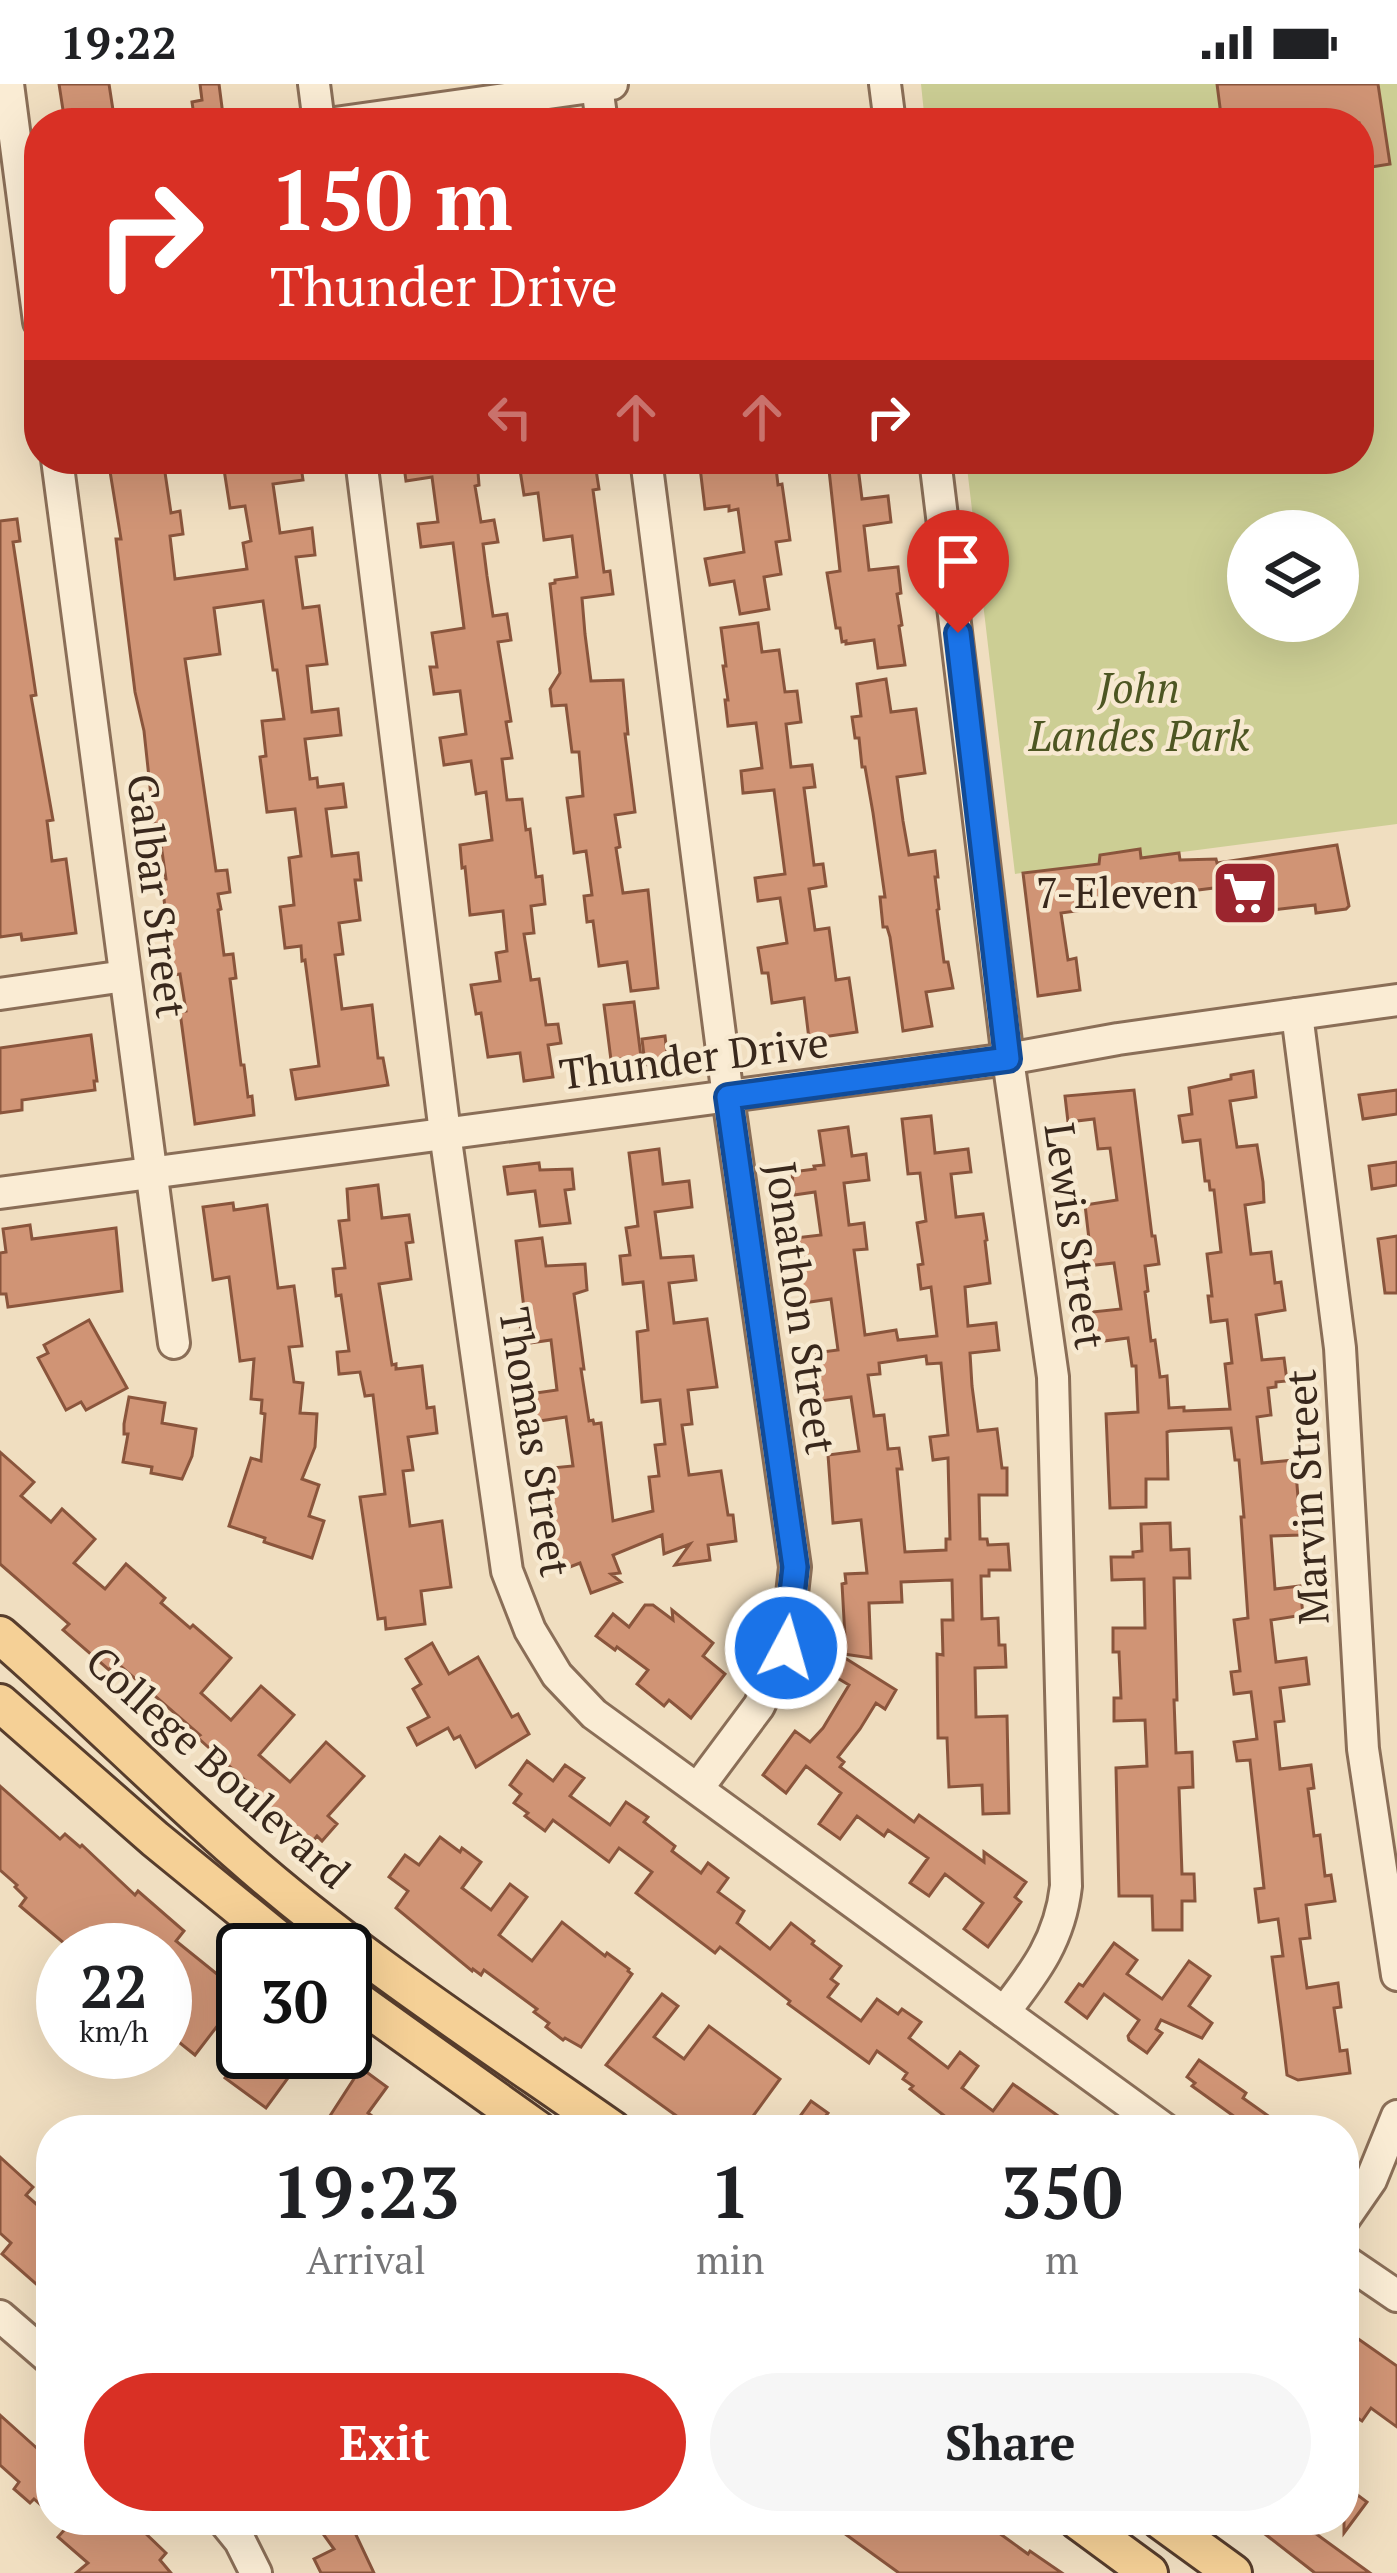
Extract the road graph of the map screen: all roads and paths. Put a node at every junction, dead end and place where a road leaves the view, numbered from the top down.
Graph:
1 (8, 84) edge
2 (604, 85) edge
3 (441, 108) edge
4 (24, 207) edge
5 (59, 474) edge
6 (363, 474) edge
7 (648, 474) edge
8 (937, 474) edge
9 (125, 976) junction
10 (0, 994) edge
11 (1397, 1000) edge
12 (1297, 1014) junction
13 (1008, 1059) junction
14 (728, 1097) junction
15 (445, 1133) junction
16 (151, 1174) junction
17 (0, 1193) edge
18 (174, 1343) dead end
19 (0, 1635) edge
20 (0, 1702) edge
21 (698, 1788) junction
22 (258, 1923) edge
23 (1397, 1975) edge
24 (372, 2011) edge
25 (1004, 2012) junction
26 (517, 2115) edge
27 (592, 2115) edge
28 (1145, 2115) edge
29 (1397, 2116) edge
30 (1359, 2197) edge
31 (1359, 2270) edge
32 (1397, 2296) edge
33 (0, 2316) edge
34 (36, 2347) edge
35 (235, 2535) edge
36 (1098, 2535) edge
37 (1181, 2535) edge
38 (256, 2573) edge
39 (1150, 2573) edge
40 (1233, 2573) edge

1 - 4 street
2 - 3 street
5 - 9 street, Galbar Street
6 - 15 street, Thomas Street
7 - 14 street, Jonathon Street
8 - 13 street, Lewis Street
9 - 10 street
9 - 16 street, Galbar Street
11 - 12 street, Thunder Drive
12 - 13 street, Thunder Drive
12 - 23 street, Marvin Street
13 - 14 street, Thunder Drive
13 - 25 street, Lewis Street
14 - 15 street, Thunder Drive
14 - 21 street, Jonathon Street
15 - 16 street, Thunder Drive
15 - 21 street, Thomas Street
16 - 17 street, Thunder Drive
16 - 18 street, Galbar Street
19 - 27 main road, College Boulevard
20 - 22 main road, College Boulevard
21 - 25 street, Thomas Street
24 - 26 main road
25 - 28 street, Thomas Street
29 - 30 street
31 - 32 street
33 - 34 street
35 - 38 street
36 - 39 main road
37 - 40 main road

